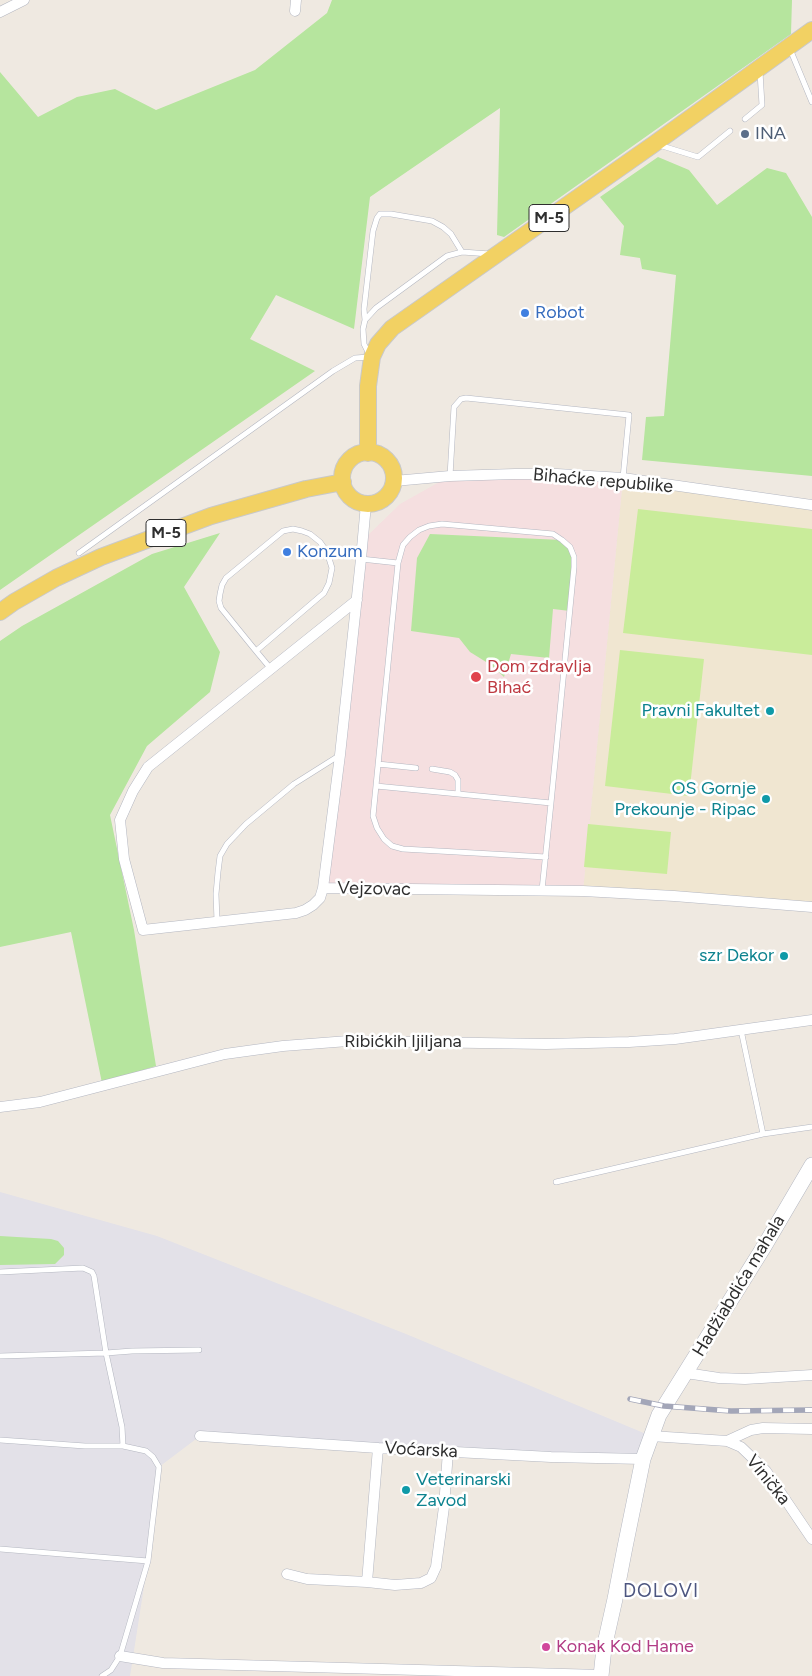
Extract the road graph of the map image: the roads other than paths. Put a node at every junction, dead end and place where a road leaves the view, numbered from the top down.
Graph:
1 (24, 0) edge
2 (296, 0) edge
3 (295, 11) dead end
4 (0, 12) edge
5 (811, 31) edge
6 (789, 46) junction
7 (760, 67) junction
8 (812, 102) edge
9 (745, 119) dead end
10 (730, 131) dead end
11 (654, 144) junction
12 (462, 252) junction
13 (495, 255) junction
14 (366, 320) junction
15 (372, 357) junction
16 (368, 452) junction
17 (450, 476) junction
18 (624, 478) junction
19 (394, 481) junction
20 (343, 482) junction
21 (366, 504) junction
22 (812, 505) edge
23 (79, 553) dead end
24 (361, 559) junction
25 (398, 563) junction
26 (357, 600) junction
27 (0, 612) edge
28 (256, 651) junction
29 (271, 670) junction
30 (340, 755) junction
31 (378, 764) junction
32 (416, 768) dead end
33 (432, 769) dead end
34 (376, 786) junction
35 (458, 793) junction
36 (551, 802) junction
37 (546, 857) junction
38 (323, 888) junction
39 (542, 891) junction
40 (812, 907) edge
41 (217, 921) junction
42 (812, 1020) edge
43 (741, 1030) junction
44 (0, 1107) edge
45 (812, 1127) edge
46 (763, 1134) junction
47 (812, 1165) edge
48 (556, 1182) dead end
49 (0, 1272) edge
50 (199, 1350) dead end
51 (106, 1353) junction
52 (0, 1356) edge
53 (686, 1373) junction
54 (812, 1375) edge
55 (812, 1429) edge
56 (200, 1436) dead end
57 (651, 1436) junction
58 (0, 1440) edge
59 (727, 1441) junction
60 (123, 1446) junction
61 (378, 1448) junction
62 (448, 1451) junction
63 (643, 1459) junction
64 (812, 1539) edge
65 (0, 1549) edge
66 (148, 1561) junction
67 (287, 1574) dead end
68 (367, 1582) junction
69 (120, 1656) junction
70 (601, 1675) edge
71 (102, 1676) edge

1 - 4 street
2 - 3 street
5 - 6 main road, M-5
6 - 7 main road, M-5
6 - 8 lane
7 - 9 lane
7 - 11 main road, M-5
10 - 11 lane
11 - 13 main road, M-5
12 - 13 lane
12 - 14 lane
12 - 14 lane
13 - 15 main road, M-5
14 - 15 lane
15 - 16 main road, M-5
15 - 23 lane
16 - 19 main road
16 - 20 main road
17 - 18 street, Bihaćke republike
17 - 18 lane
17 - 19 street, Bihaćke republike
18 - 22 street, Bihaćke republike
19 - 21 main road
20 - 21 main road
20 - 27 main road, M-5
21 - 24 street, Vejzovac
24 - 25 lane
24 - 26 street, Vejzovac
25 - 31 lane
25 - 36 lane
26 - 29 street
26 - 30 street, Vejzovac
28 - 28 lane
28 - 29 lane
29 - 41 street
30 - 38 street, Vejzovac
30 - 41 lane
31 - 32 lane
31 - 34 lane
33 - 35 lane
34 - 35 lane
34 - 37 lane
35 - 36 lane
36 - 37 lane
37 - 39 lane
38 - 39 street, Vejzovac
38 - 41 street
39 - 40 street, Vejzovac
42 - 43 street, Ribićkih ljiljana
43 - 44 street, Ribićkih ljiljana
43 - 46 lane
45 - 46 lane
46 - 48 lane
47 - 53 street, Hadžiabdića mahala
49 - 51 lane
50 - 51 lane
51 - 52 lane
51 - 60 lane
53 - 54 street
53 - 57 street, Hadžiabdića mahala
55 - 59 street
56 - 61 street, Voćarska
57 - 59 street, Vinička
57 - 63 street, Hadžiabdića mahala
58 - 60 lane
59 - 64 street, Vinička
60 - 66 lane
61 - 62 street, Voćarska
61 - 68 street
62 - 63 street, Voćarska
62 - 68 street
63 - 70 street, Hadžiabdića mahala
65 - 66 lane
66 - 69 lane
67 - 68 street
69 - 70 street
69 - 71 lane

